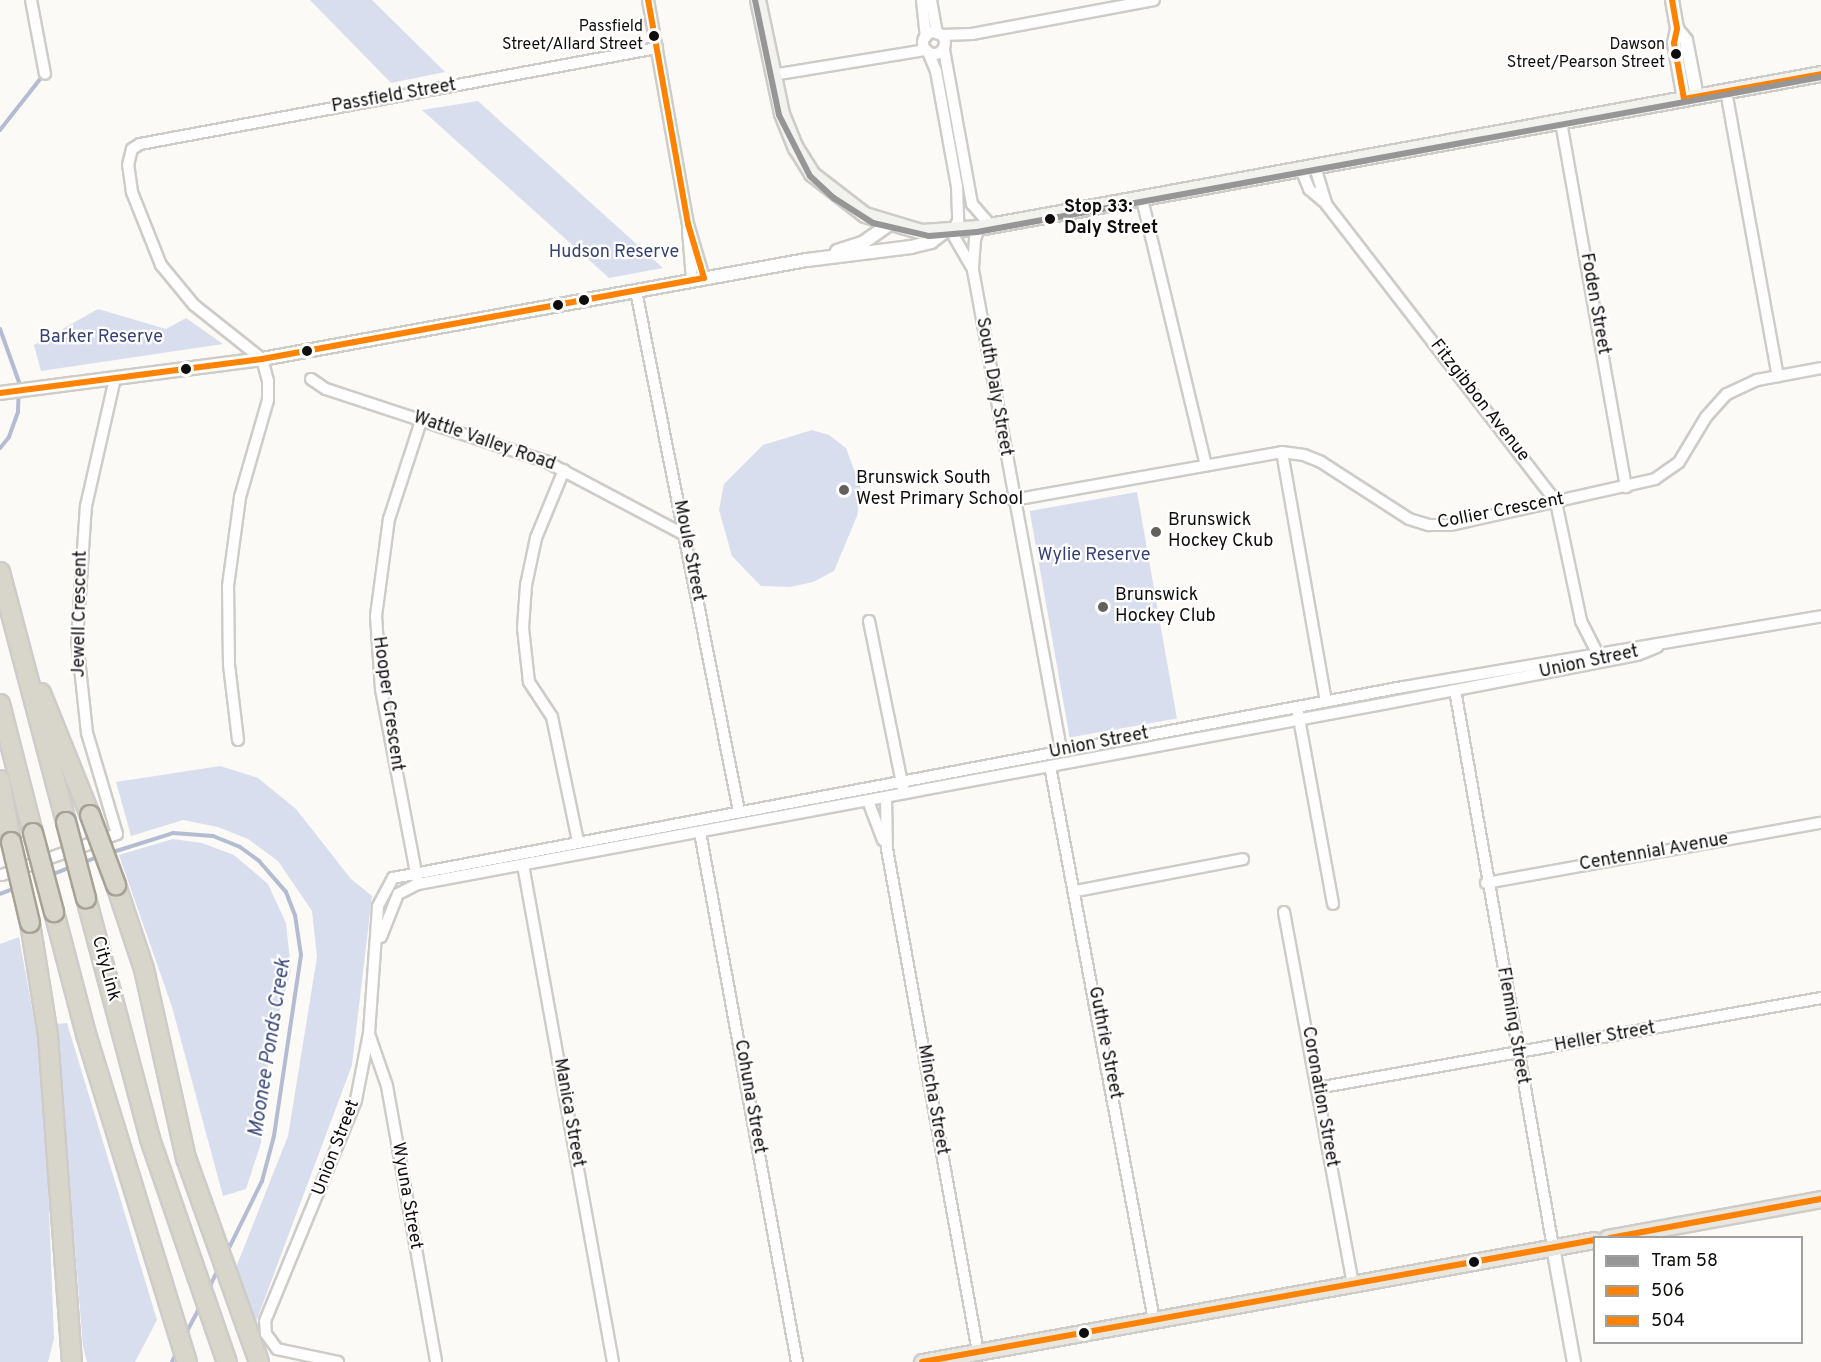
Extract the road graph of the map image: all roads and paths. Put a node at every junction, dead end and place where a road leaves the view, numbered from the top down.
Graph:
1 (32, 0) edge
2 (648, 0) edge
3 (758, 0) edge
4 (922, 0) edge
5 (931, 0) edge
6 (1154, 0) edge
7 (1672, 0) edge
8 (940, 34) junction
9 (972, 34) junction
10 (926, 45) junction
11 (657, 48) junction
12 (944, 49) junction
13 (45, 74) dead end
14 (1821, 74) edge
15 (773, 75) junction
16 (1726, 91) junction
17 (1690, 98) junction
18 (1561, 122) junction
19 (1308, 168) junction
20 (1142, 199) junction
21 (888, 225) junction
22 (985, 227) junction
23 (948, 233) junction
24 (807, 260) junction
25 (973, 270) junction
26 (698, 279) junction
27 (636, 291) junction
28 (262, 359) junction
29 (1821, 368) edge
30 (1778, 376) junction
31 (115, 378) junction
32 (311, 379) dead end
33 (0, 393) edge
34 (421, 421) junction
35 (1282, 452) junction
36 (1206, 465) junction
37 (564, 470) junction
38 (1626, 487) junction
39 (1013, 500) junction
40 (1556, 502) junction
41 (685, 535) junction
42 (0, 572) edge
43 (10, 616) junction
44 (1821, 616) edge
45 (869, 621) dead end
46 (1581, 621) junction
47 (1666, 644) junction
48 (1597, 652) junction
49 (1582, 654) junction
50 (1455, 690) junction
51 (1326, 701) junction
52 (0, 704) edge
53 (1297, 706) junction
54 (1300, 719) junction
55 (237, 740) dead end
56 (1061, 751) junction
57 (1050, 766) junction
58 (0, 780) edge
59 (902, 781) junction
60 (905, 794) junction
61 (886, 798) junction
62 (868, 801) junction
63 (739, 811) junction
64 (1821, 823) edge
65 (700, 832) junction
66 (621, 834) junction
67 (578, 841) junction
68 (623, 846) junction
69 (886, 849) junction
70 (1243, 859) dead end
71 (523, 865) junction
72 (416, 872) junction
73 (2, 875) dead end
74 (1486, 883) junction
75 (418, 884) junction
76 (1076, 891) junction
77 (1333, 904) dead end
78 (1284, 912) dead end
79 (377, 952) junction
80 (1821, 998) edge
81 (369, 1033) junction
82 (1517, 1053) junction
83 (1317, 1089) junction
84 (1821, 1199) edge
85 (1617, 1236) edge
86 (1593, 1240) edge
87 (1553, 1246) junction
88 (1353, 1283) junction
89 (1154, 1320) junction
90 (978, 1352) junction
91 (69, 1359) edge
92 (188, 1362) edge
93 (227, 1362) edge
94 (259, 1362) edge
95 (338, 1362) edge
96 (436, 1362) edge
97 (613, 1362) edge
98 (797, 1362) edge
99 (922, 1362) edge
100 (1574, 1362) edge

1 - 13 street
2 - 11 street
3 - 15 main road
4 - 10 street
5 - 8 street
6 - 9 street
7 - 17 street
8 - 9 street
8 - 10 street
8 - 12 street
9 - 12 street
10 - 12 street
10 - 15 street
10 - 23 street
11 - 26 street
11 - 28 street, Passfield Street
12 - 22 street
14 - 16 main road
15 - 21 main road
16 - 17 main road
16 - 30 street
17 - 18 main road
18 - 19 main road
18 - 38 street, Foden Street
19 - 20 main road
19 - 40 street, Fitzgibbon Avenue
20 - 22 main road
20 - 36 street
21 - 23 main road
21 - 24 street
22 - 23 main road
22 - 25 street, South Daly Street
23 - 24 street
23 - 25 street, South Daly Street
24 - 26 street
25 - 39 street, South Daly Street
26 - 27 street
27 - 28 street
27 - 41 street, Moule Street
28 - 31 street
28 - 55 street
29 - 30 street, Collier Crescent
30 - 38 street, Collier Crescent
31 - 33 street
31 - 73 street, Jewell Crescent
32 - 34 street, Wattle Valley Road
34 - 37 street, Wattle Valley Road
34 - 72 street, Hooper Crescent
35 - 36 street, Collier Crescent
35 - 40 street, Collier Crescent
35 - 51 street
36 - 39 street, Collier Crescent
37 - 41 street, Wattle Valley Road
37 - 67 street
38 - 40 street, Collier Crescent
39 - 56 street, South Daly Street
40 - 46 street, Fitzgibbon Avenue
41 - 63 street, Moule Street
42 - 43 highway, CityLink
43 - 93 highway, CityLink, bridge
43 - 94 highway, bridge
44 - 47 street, Union Street
45 - 59 street
46 - 48 street, Fitzgibbon Avenue
46 - 49 street, Fitzgibbon Avenue
47 - 48 street, Union Street
47 - 50 street, Union Street
48 - 49 street, Union Street
49 - 51 street, Union Street
50 - 54 street, Union Street
50 - 74 street, Fleming Street
51 - 53 street, Union Street
52 - 92 highway, CityLink, bridge
53 - 54 street
53 - 56 street, Union Street
54 - 57 street, Union Street
54 - 77 street
56 - 59 street, Union Street
57 - 60 street, Union Street
57 - 76 street, Guthrie Street
58 - 91 highway, bridge
59 - 60 street
59 - 63 street, Union Street
60 - 61 street, Union Street
61 - 62 street, Union Street
61 - 69 street, Mincha Street
62 - 65 street, Union Street
62 - 69 street, Mincha Street
63 - 66 street, Union Street
64 - 74 street, Centennial Avenue
65 - 68 street, Union Street
65 - 98 street, Cohuna Street
66 - 67 street, Union Street
66 - 68 street
67 - 72 street, Union Street
68 - 71 street, Union Street
69 - 90 street, Mincha Street
70 - 76 street
71 - 75 street, Union Street
71 - 97 street, Manica Street
72 - 75 street, Hooper Crescent
72 - 79 street, Union Street
74 - 82 street, Fleming Street
75 - 79 street, Union Street
76 - 89 street, Guthrie Street
78 - 83 street, Coronation Street
79 - 81 street, Union Street
80 - 82 street, Heller Street
81 - 95 street, Union Street
81 - 96 street, Wyuna Street
82 - 83 street, Heller Street
82 - 87 street, Fleming Street
83 - 88 street, Coronation Street
84 - 85 main road
86 - 87 main road
87 - 88 main road
87 - 100 street, Fleming Street
88 - 89 main road
89 - 90 main road
90 - 99 main road

